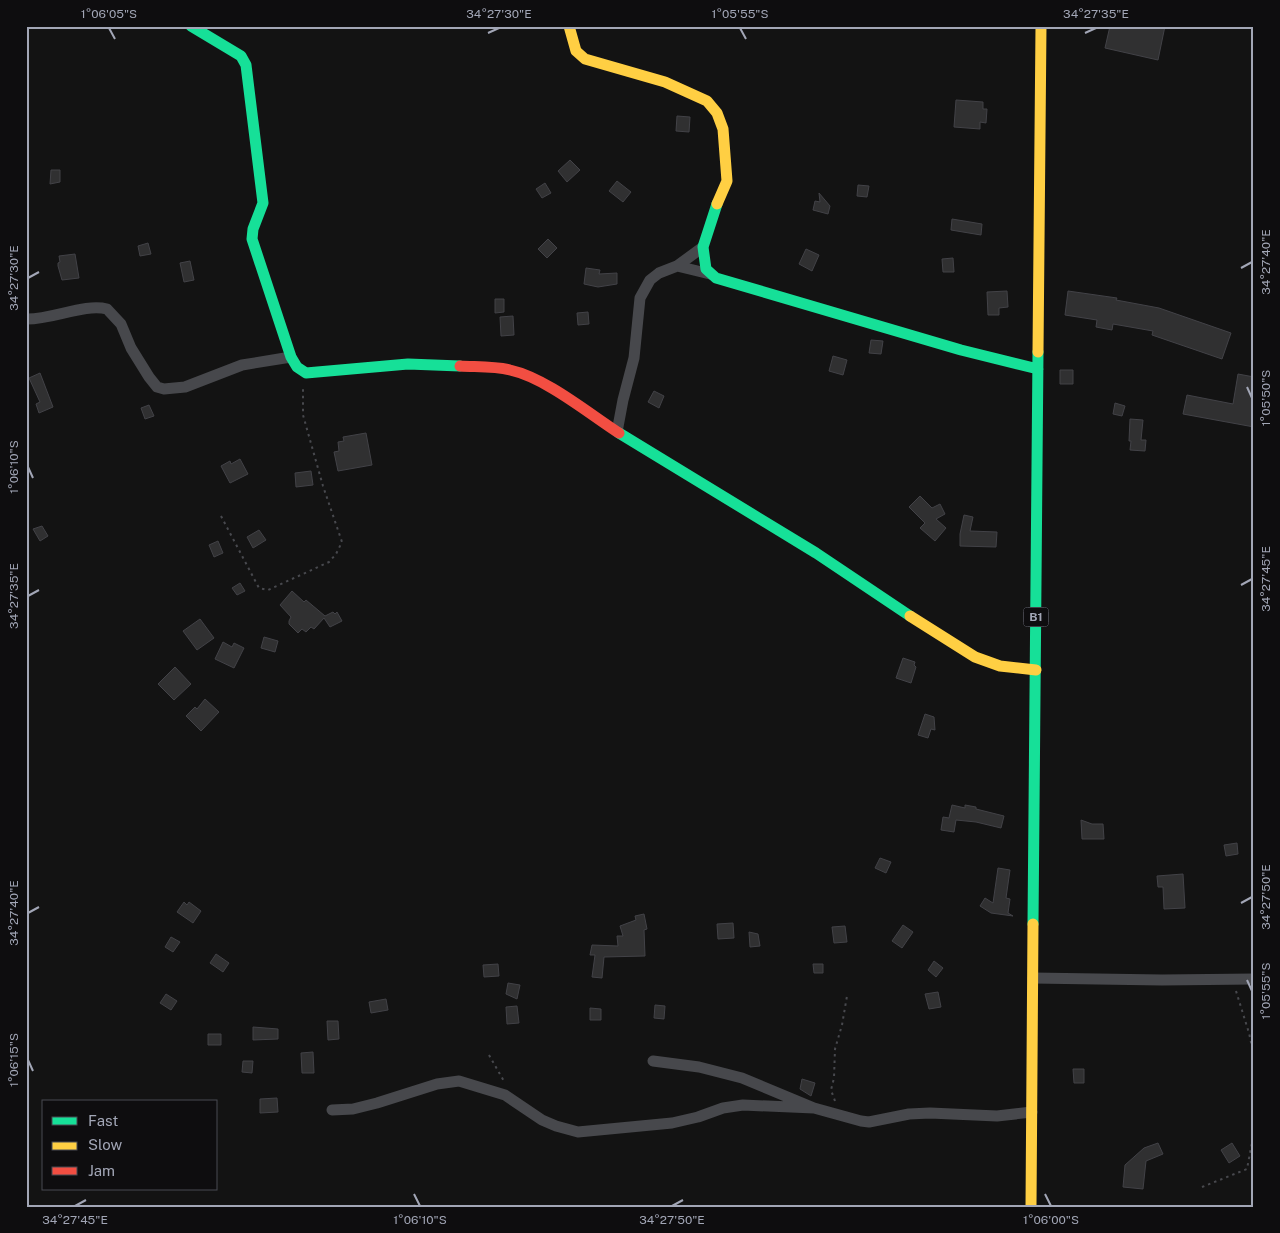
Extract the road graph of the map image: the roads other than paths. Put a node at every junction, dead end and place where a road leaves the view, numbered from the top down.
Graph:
1 (191, 26) edge
2 (569, 26) edge
3 (1041, 26) edge
4 (703, 247) junction
5 (677, 266) junction
6 (710, 274) junction
7 (26, 319) edge
8 (291, 357) junction
9 (1038, 369) junction
10 (617, 432) junction
11 (1036, 670) junction
12 (1034, 978) junction
13 (1254, 979) edge
14 (653, 1061) dead end
15 (814, 1108) junction
16 (332, 1110) dead end
17 (1032, 1112) junction
18 (1031, 1207) edge

1 - 8 main road
2 - 4 main road
3 - 9 main road, B1
4 - 5 street
4 - 6 main road
5 - 6 street
5 - 10 street
6 - 9 main road
7 - 8 street
8 - 10 main road
9 - 11 main road, B1
10 - 11 main road
11 - 12 main road, B1
12 - 13 street
12 - 17 main road, B1
14 - 15 street
15 - 16 street
15 - 17 street
17 - 18 main road, B1

